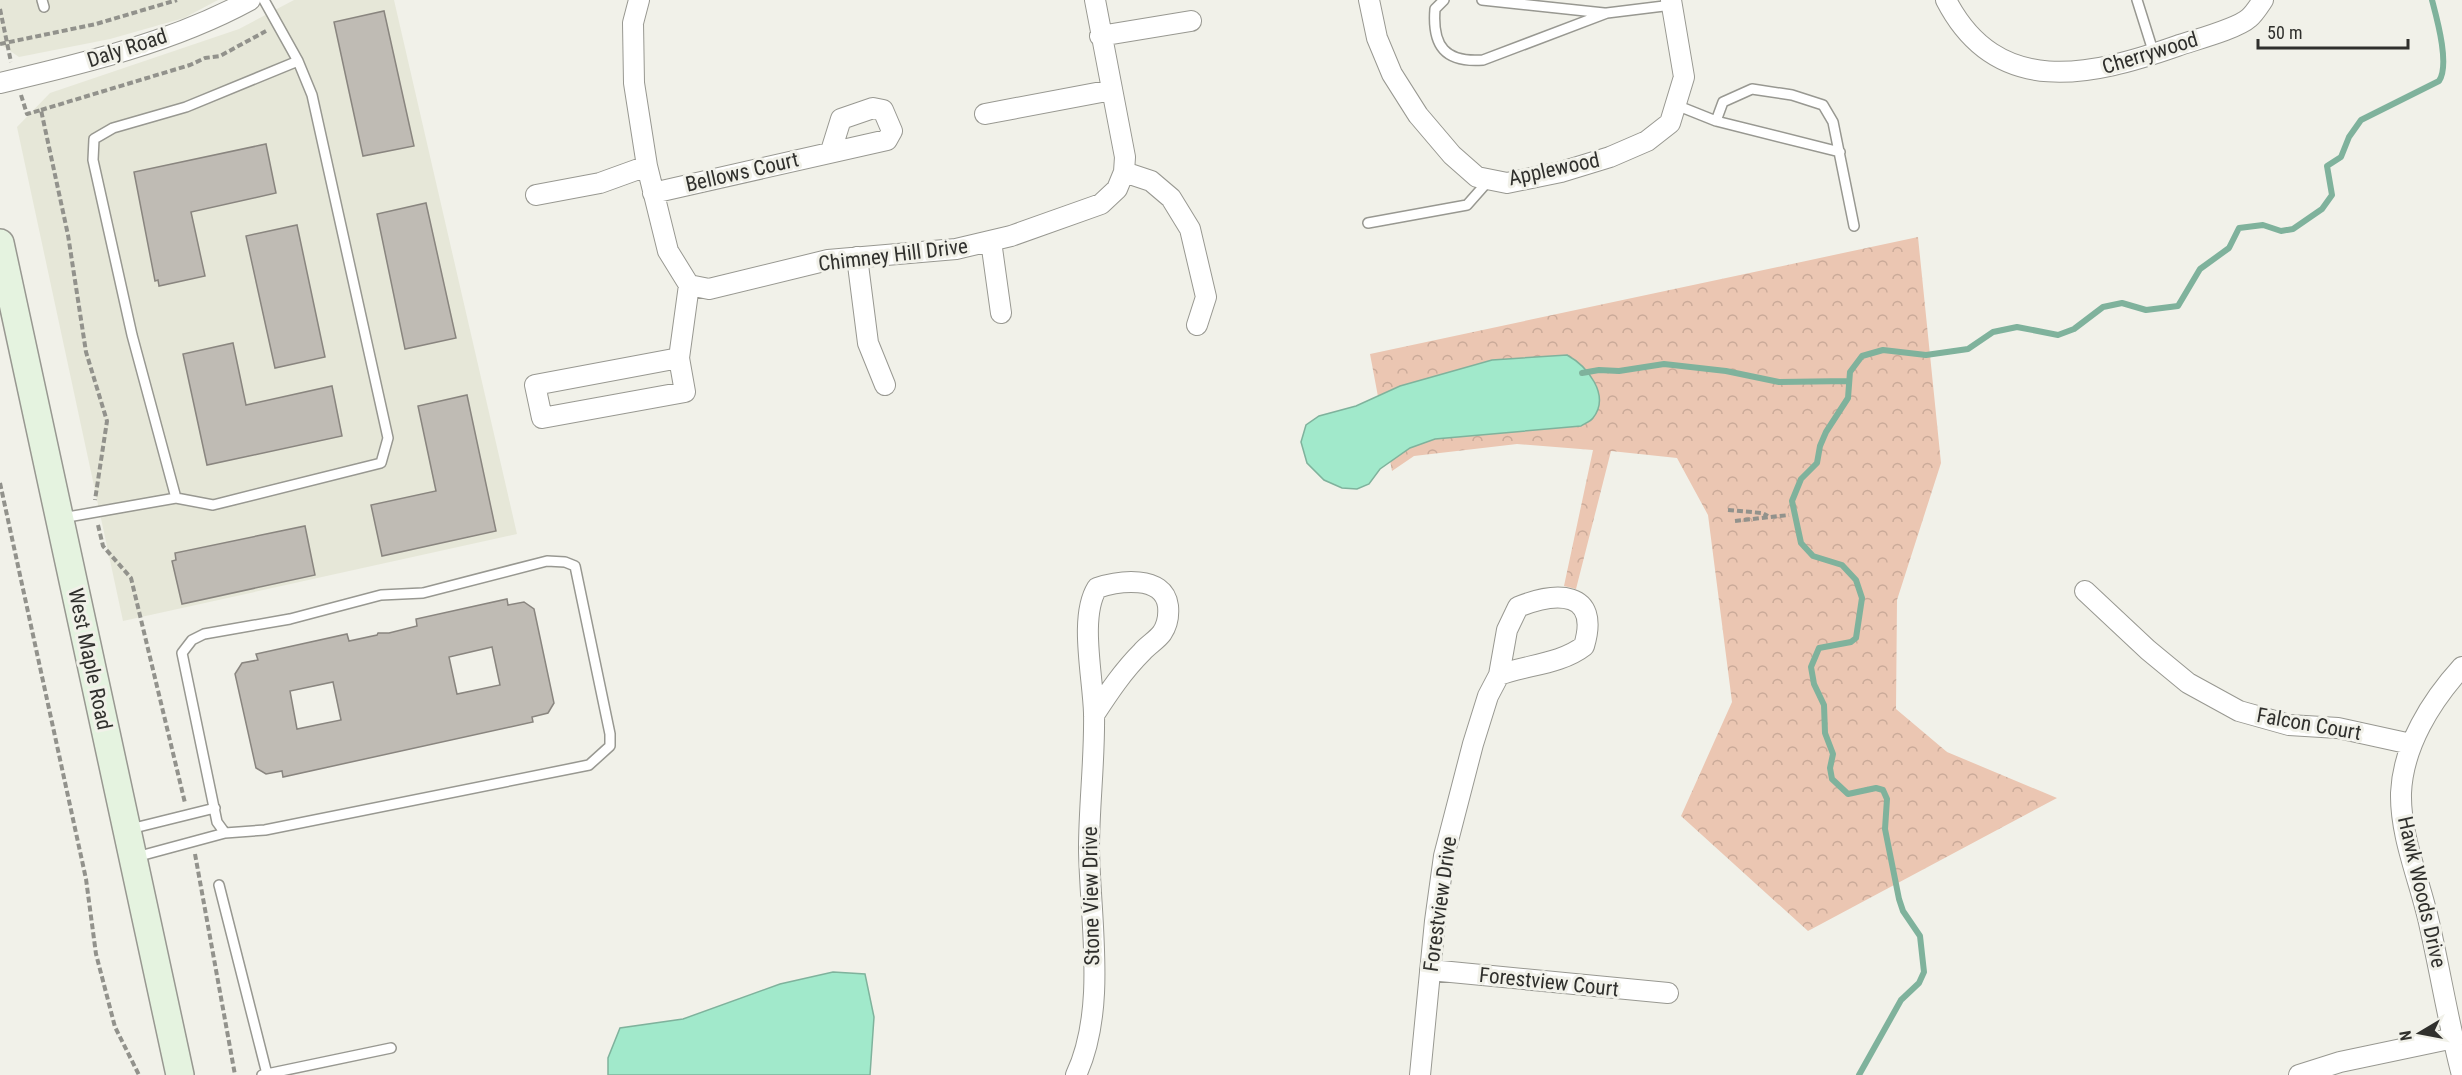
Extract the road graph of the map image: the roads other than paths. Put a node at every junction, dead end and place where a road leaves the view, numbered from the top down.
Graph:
1 (250, 0) edge
2 (264, 0) edge
3 (1095, 0) edge
4 (1369, 0) edge
5 (1443, 0) edge
6 (1482, 0) edge
7 (1946, 0) edge
8 (2137, 0) edge
9 (2263, 0) edge
10 (634, 1) edge
11 (1671, 3) edge
12 (1607, 13) junction
13 (1191, 21) dead end
14 (1100, 36) junction
15 (2154, 54) junction
16 (298, 61) junction
17 (0, 83) edge
18 (1112, 90) junction
19 (1676, 105) junction
20 (985, 114) dead end
21 (1716, 121) junction
22 (831, 151) dead end
23 (1840, 152) junction
24 (647, 166) junction
25 (1124, 172) junction
26 (1490, 179) junction
27 (652, 193) junction
28 (536, 195) dead end
29 (1368, 223) dead end
30 (1854, 226) dead end
31 (991, 241) junction
32 (0, 243) edge
33 (857, 257) junction
34 (689, 285) junction
35 (1001, 313) dead end
36 (1197, 325) dead end
37 (679, 358) junction
38 (885, 385) dead end
39 (176, 498) junction
40 (60, 519) junction
41 (2085, 591) dead end
42 (2462, 667) edge
43 (1499, 675) junction
44 (1094, 715) junction
45 (2411, 744) junction
46 (215, 808) junction
47 (127, 830) junction
48 (225, 833) junction
49 (133, 858) junction
50 (219, 885) dead end
51 (1430, 970) junction
52 (1668, 993) dead end
53 (2454, 1038) junction
54 (391, 1048) dead end
55 (180, 1075) edge
56 (264, 1075) edge
57 (1076, 1075) edge
58 (1420, 1075) edge
59 (2299, 1075) edge
60 (2462, 1075) edge

1 - 17 street, Daly Road
2 - 16 lane
3 - 14 street
4 - 26 street, Applewood
5 - 12 lane
6 - 12 lane
7 - 15 street, Cherrywood
8 - 15 lane
9 - 15 street, Cherrywood
10 - 24 street
11 - 12 lane
11 - 19 street, Applewood
13 - 14 street
14 - 18 street
16 - 39 lane
16 - 39 lane
18 - 20 street
18 - 25 street
19 - 21 lane
19 - 26 street, Applewood
21 - 23 lane
21 - 23 lane
22 - 27 street, Bellows Court
23 - 30 lane
24 - 27 street
24 - 28 street
25 - 31 street, Chimney Hill Drive
25 - 36 street
26 - 29 lane
27 - 34 street
31 - 33 street, Chimney Hill Drive
31 - 35 street
32 - 40 main road, West Maple Road
33 - 34 street, Chimney Hill Drive
33 - 38 street
34 - 37 street
37 - 37 street
39 - 40 lane
40 - 47 main road, West Maple Road
41 - 45 street, Falcon Court
42 - 45 street
43 - 43 street, Forestview Drive
43 - 51 street, Forestview Drive
44 - 44 street, Stone View Drive
44 - 57 street, Stone View Drive
45 - 53 street, Hawk Woods Drive
46 - 47 lane
46 - 48 lane
46 - 48 lane
47 - 49 main road, West Maple Road
48 - 49 lane
49 - 55 main road, West Maple Road
50 - 56 lane
51 - 52 street, Forestview Court
51 - 58 street, Forestview Drive
53 - 59 street
53 - 60 street, Hawk Woods Drive
54 - 56 lane

